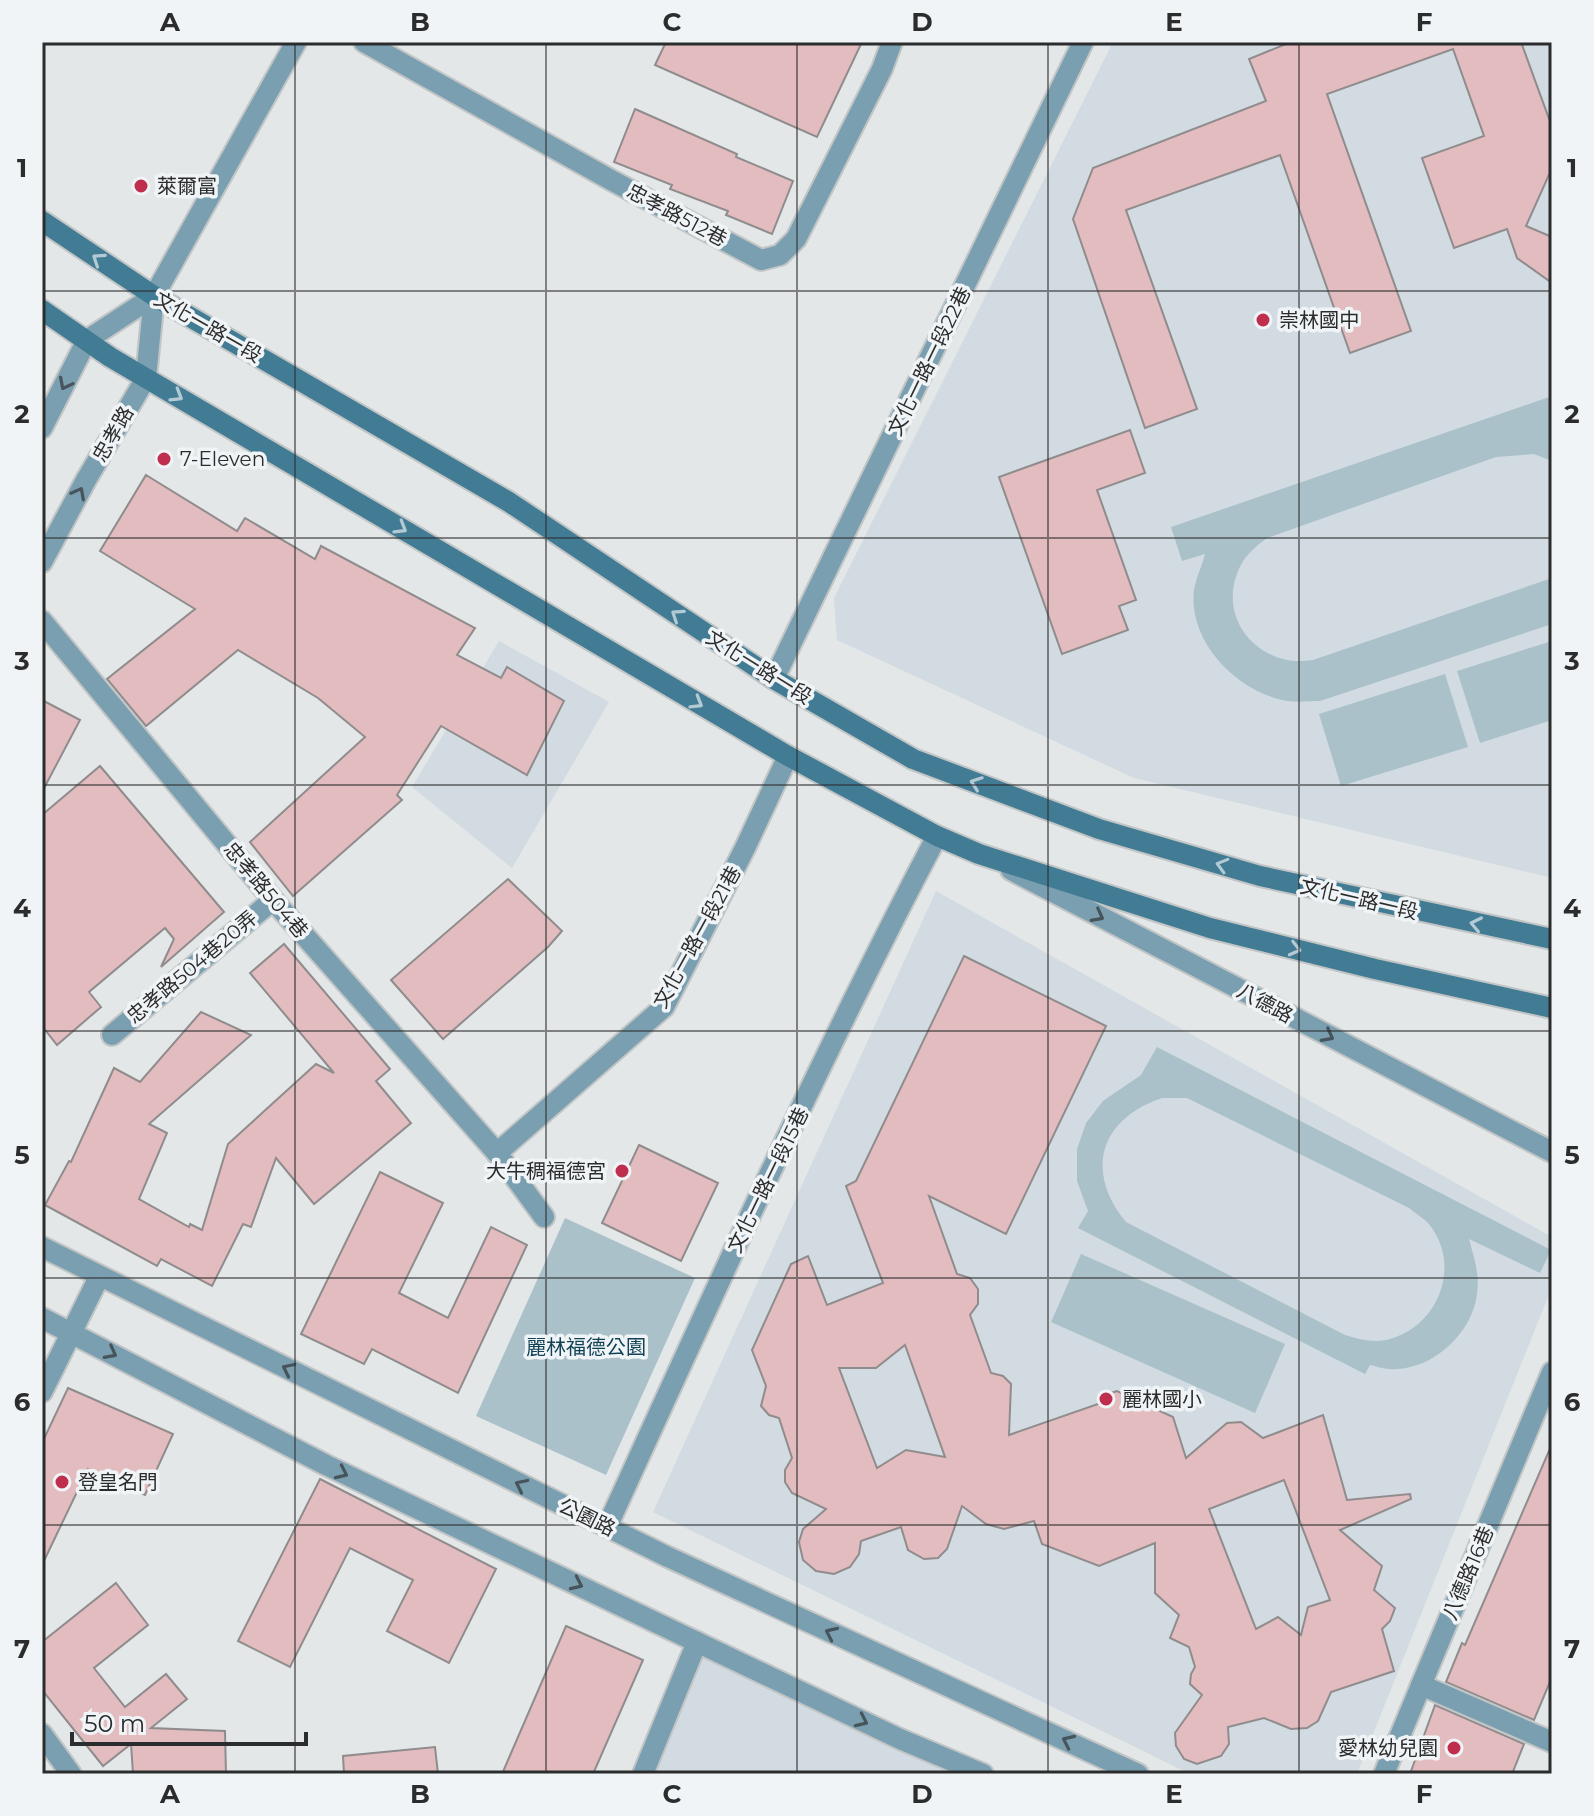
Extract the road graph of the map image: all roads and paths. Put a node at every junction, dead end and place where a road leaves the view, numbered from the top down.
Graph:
1 (296, 42) edge
2 (364, 42) edge
3 (892, 42) edge
4 (1083, 42) edge
5 (42, 221) edge
6 (154, 296) junction
7 (42, 310) edge
8 (87, 340) junction
9 (146, 378) junction
10 (42, 428) edge
11 (42, 562) edge
12 (42, 621) edge
13 (774, 679) junction
14 (788, 756) junction
15 (937, 836) junction
16 (979, 854) junction
17 (273, 900) junction
18 (1552, 939) edge
19 (1552, 1008) edge
20 (112, 1035) dead end
21 (1552, 1152) edge
22 (497, 1153) junction
23 (544, 1217) dead end
24 (42, 1247) edge
25 (99, 1277) junction
26 (42, 1318) edge
27 (71, 1332) junction
28 (1552, 1372) edge
29 (42, 1392) edge
30 (607, 1527) junction
31 (697, 1642) junction
32 (1421, 1685) junction
33 (42, 1734) edge
34 (1552, 1742) edge
35 (71, 1774) edge
36 (643, 1774) edge
37 (983, 1774) edge
38 (1138, 1774) edge
39 (1384, 1774) edge

1 - 6 street, 忠孝路
2 - 3 street, 忠孝路512巷
4 - 13 street, 文化一路一段22巷
6 -> 5 main road, 文化一路一段
6 - 8 street, 忠孝路
6 - 9 street, 忠孝路
13 -> 6 main road, 文化一路一段
7 - 8 main road
8 - 9 main road
8 -> 10 street, 忠孝路
11 -> 9 street, 忠孝路
9 -> 14 main road
12 - 17 street, 忠孝路504巷
18 -> 13 main road, 文化一路一段
14 - 15 main road
14 - 22 street, 文化一路一段21巷
15 - 16 main road
15 - 30 street, 文化一路一段15巷
16 -> 19 main road
16 -> 21 street, 八德路
17 - 20 street, 忠孝路504巷20弄
17 - 22 street, 忠孝路504巷
22 - 23 street, 忠孝路504巷
24 - 25 street, 公園路
25 - 27 street
30 -> 25 street, 公園路
26 - 27 street
27 - 29 street
27 -> 31 street
28 - 32 street, 八德路16巷
38 -> 30 street, 公園路
31 - 36 street
31 -> 37 street
32 - 34 street
32 - 39 street, 八德路16巷
33 - 35 street

